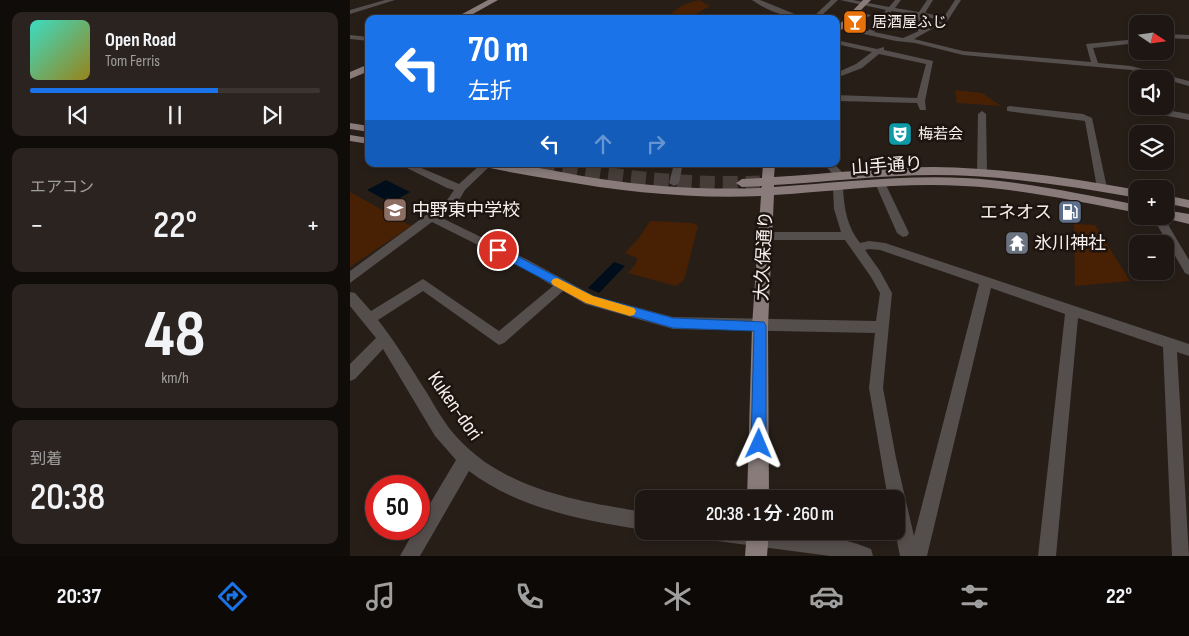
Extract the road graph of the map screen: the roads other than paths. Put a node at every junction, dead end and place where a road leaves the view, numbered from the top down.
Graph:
1 (392, 0) edge
2 (494, 0) edge
3 (501, 0) edge
4 (755, 0) edge
5 (835, 0) edge
6 (843, 0) edge
7 (898, 0) edge
8 (930, 0) edge
9 (958, 0) edge
10 (865, 2) edge
11 (891, 9) junction
12 (350, 12) edge
13 (855, 13) junction
14 (465, 15) edge
15 (472, 15) edge
16 (790, 15) edge
17 (818, 15) edge
18 (868, 15) dead end
19 (920, 15) junction
20 (943, 19) junction
21 (840, 26) edge
22 (840, 28) edge
23 (924, 30) junction
24 (870, 33) junction
25 (1174, 36) edge
26 (350, 37) edge
27 (1189, 37) edge
28 (365, 39) edge
29 (903, 40) junction
30 (1129, 42) edge
31 (840, 43) edge
32 (877, 51) junction
33 (1095, 64) junction
34 (365, 67) edge
35 (365, 68) edge
36 (840, 69) edge
37 (848, 70) junction
38 (350, 71) edge
39 (840, 74) edge
40 (350, 76) edge
41 (1189, 84) edge
42 (840, 98) edge
43 (1010, 109) dead end
44 (982, 114) dead end
45 (1174, 114) edge
46 (1189, 116) edge
47 (350, 126) edge
48 (365, 128) edge
49 (352, 139) edge
50 (365, 141) edge
51 (410, 167) edge
52 (485, 167) edge
53 (506, 167) edge
54 (559, 167) edge
55 (678, 167) edge
56 (769, 167) edge
57 (831, 167) edge
58 (982, 173) junction
59 (840, 182) junction
60 (674, 183) junction
61 (880, 183) junction
62 (768, 187) junction
63 (461, 188) junction
64 (1102, 188) junction
65 (1129, 192) edge
66 (1174, 201) edge
67 (1189, 204) edge
68 (1129, 208) edge
69 (1174, 216) edge
70 (433, 218) junction
71 (1189, 218) edge
72 (1162, 225) edge
73 (903, 233) dead end
74 (764, 236) junction
75 (848, 236) junction
76 (858, 248) junction
77 (1189, 270) edge
78 (350, 278) edge
79 (986, 283) junction
80 (562, 285) junction
81 (352, 301) edge
82 (1072, 312) junction
83 (370, 318) junction
84 (760, 326) junction
85 (882, 326) junction
86 (384, 339) junction
87 (1170, 345) junction
88 (1189, 350) edge
89 (350, 374) edge
90 (466, 460) junction
91 (758, 490) edge
92 (635, 519) edge
93 (757, 542) edge
94 (409, 556) edge
95 (864, 556) edge
96 (909, 556) edge
97 (918, 556) edge
98 (1047, 556) edge
99 (1181, 556) edge

1 - 12 street
2 - 14 main road
3 - 15 main road
4 - 16 street
5 - 17 street
6 - 10 street
7 - 11 street
8 - 19 street
9 - 20 street
10 - 11 street
10 - 13 main road
11 - 19 street
11 - 24 street
13 - 18 street
13 - 21 main road
19 - 20 street
19 - 23 street
20 - 23 street
22 - 24 street
23 - 29 street
24 - 29 street
25 - 27 street
26 - 28 street
29 - 32 street
29 - 33 street
30 - 33 street
31 - 32 street
32 - 37 street
32 - 42 street
33 - 41 street
34 - 38 main road
35 - 40 main road
36 - 37 street
37 - 39 street
43 - 64 street
44 - 58 street
45 - 46 street
47 - 48 main road
49 - 50 main road
51 - 63 street
52 - 63 street
53 - 62 main road, 山手通り
54 - 60 main road, 山手通り
55 - 60 street
56 - 62 main road, 大久保通り
57 - 59 street
58 - 59 main road, 山手通り
58 - 64 main road, 山手通り
59 - 61 main road, 山手通り
59 - 62 main road, 山手通り
59 - 75 street
60 - 62 main road, 山手通り
61 - 68 main road, 山手通り
61 - 73 street
62 - 74 main road, 大久保通り
63 - 70 street
64 - 65 main road, 山手通り
66 - 67 main road
69 - 71 main road
70 - 78 street
70 - 80 street
72 - 77 street
74 - 75 street
74 - 84 main road, 大久保通り
75 - 76 street
76 - 79 street
76 - 85 street
79 - 82 street
79 - 97 street
80 - 83 street
80 - 84 street
81 - 83 street, Kuken-dori
82 - 87 street
82 - 98 street
83 - 86 street, Kuken-dori
84 - 85 street
84 - 91 main road, 大久保通り
85 - 96 street
86 - 89 street
86 - 90 street, Kuken-dori
87 - 88 street
87 - 99 street
90 - 92 street, Kuken-dori
90 - 94 street
93 - 95 street

